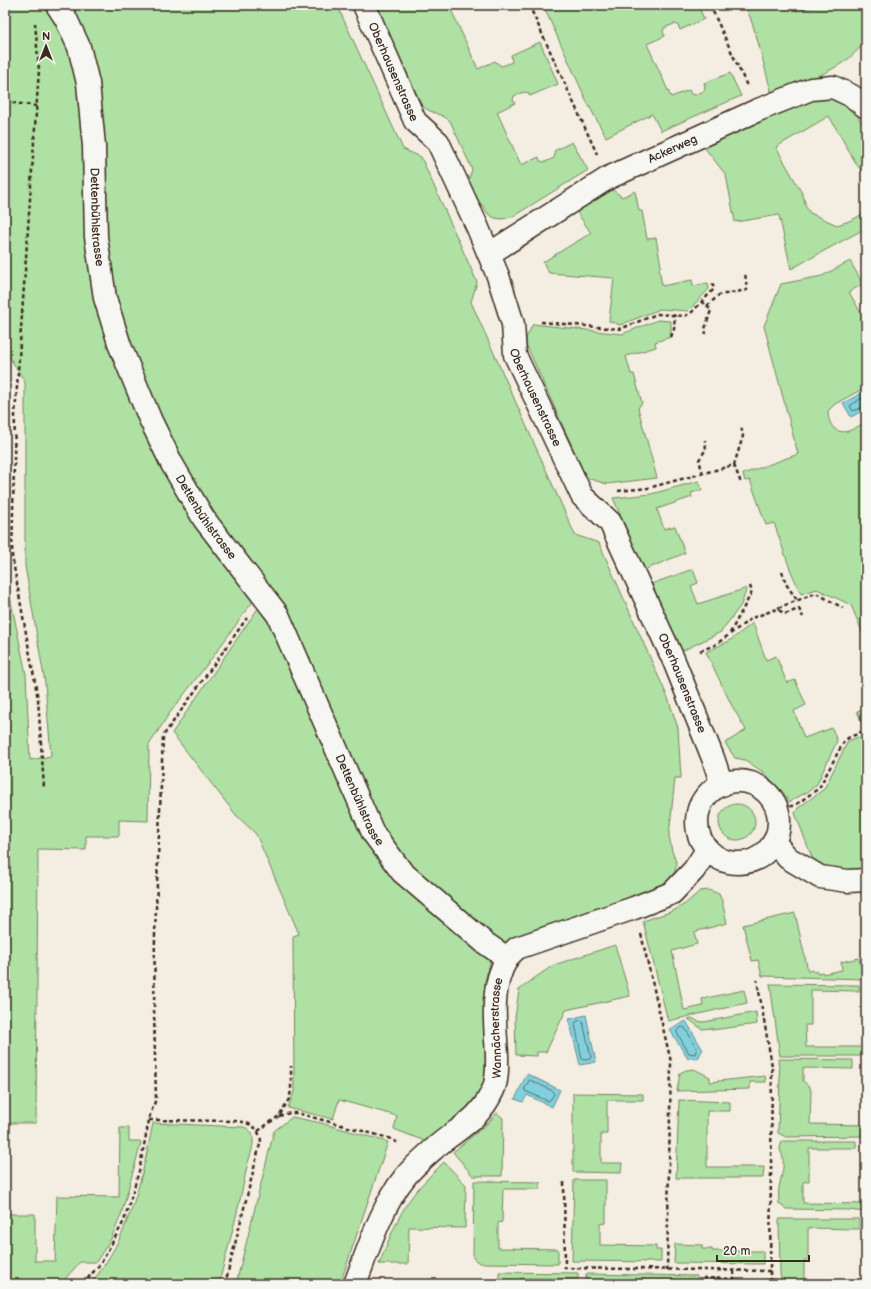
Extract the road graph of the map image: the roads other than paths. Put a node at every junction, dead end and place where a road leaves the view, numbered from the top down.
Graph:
1 (57, 5) edge
2 (364, 5) edge
3 (866, 107) edge
4 (488, 254) junction
5 (722, 785) junction
6 (774, 842) junction
7 (707, 850) junction
8 (866, 880) edge
9 (507, 958) junction
10 (356, 1284) edge

1 - 9 street, Dettenbühlstrasse
2 - 4 street, Oberhausenstrasse
3 - 4 street, Ackerweg
4 - 5 street, Oberhausenstrasse
5 - 6 street
5 - 7 street
6 - 7 street
6 - 8 street
7 - 9 street
9 - 10 street, Wannächerstrasse

